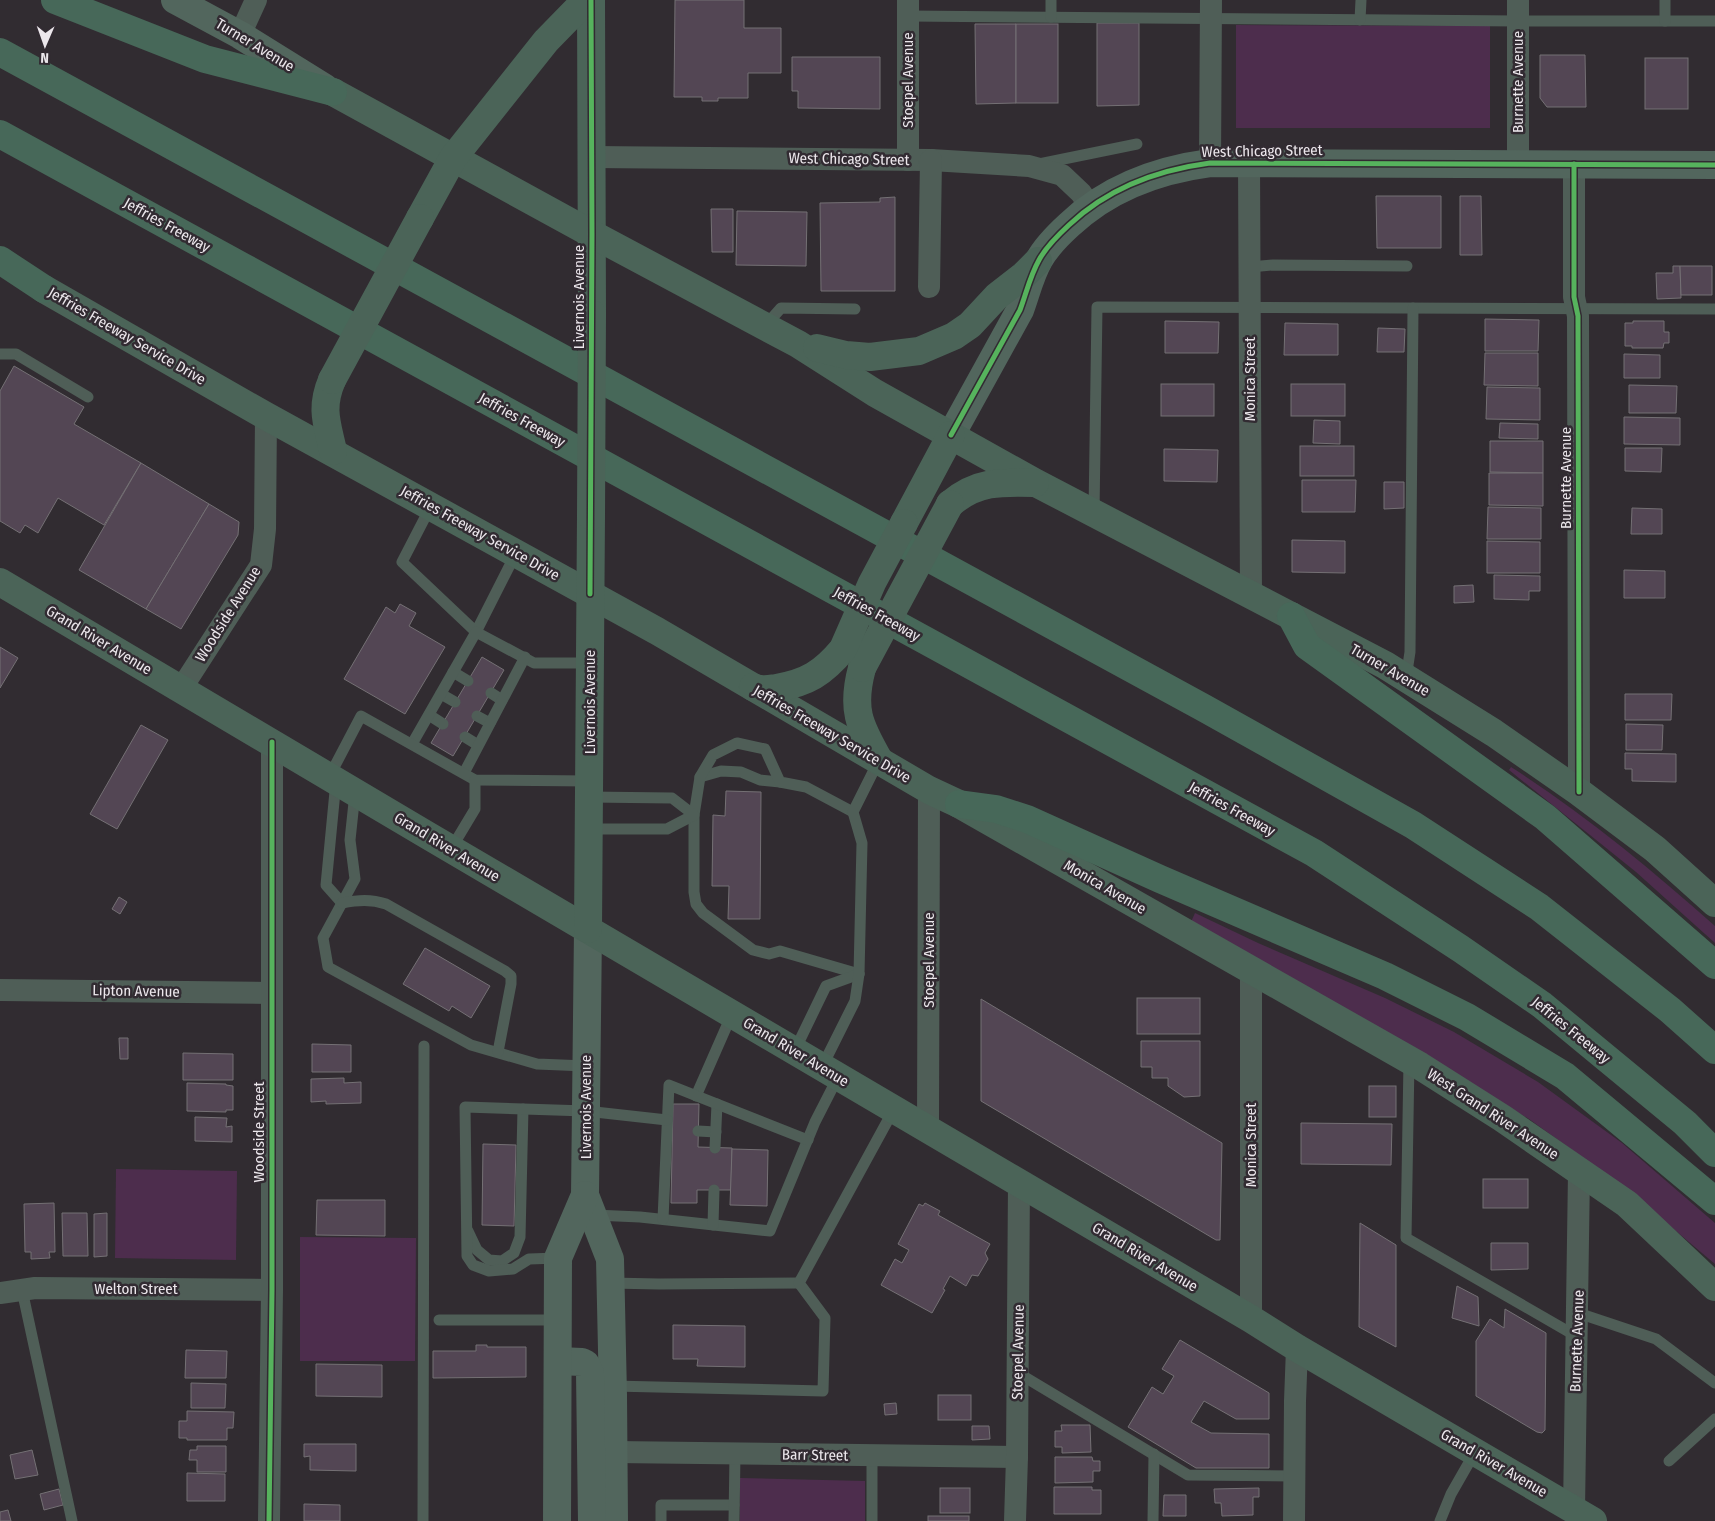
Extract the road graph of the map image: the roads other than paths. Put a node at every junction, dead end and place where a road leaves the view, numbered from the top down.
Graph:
1 (55, 0) edge
2 (175, 0) edge
3 (256, 0) edge
4 (586, 0) edge
5 (590, 0) edge
6 (1051, 0) edge
7 (1361, 0) edge
8 (1665, 0) edge
9 (908, 8) edge
10 (1211, 10) edge
11 (1518, 11) edge
12 (1050, 17) junction
13 (1360, 20) junction
14 (1665, 21) junction
15 (1715, 21) edge
16 (240, 34) junction
17 (0, 52) edge
18 (333, 92) junction
19 (0, 134) edge
20 (592, 156) junction
21 (453, 158) junction
22 (908, 160) junction
23 (931, 160) junction
24 (1249, 162) junction
25 (1210, 163) junction
26 (1518, 164) junction
27 (1574, 164) junction
28 (1715, 165) edge
29 (1029, 166) junction
30 (1062, 175) junction
31 (1090, 206) junction
32 (592, 234) junction
33 (0, 260) edge
34 (1038, 261) junction
35 (0, 266) edge
36 (1407, 266) dead end
37 (1250, 267) junction
38 (929, 287) dead end
39 (44, 289) junction
40 (1250, 308) junction
41 (1413, 308) junction
42 (1576, 308) junction
43 (855, 309) dead end
44 (1715, 309) edge
45 (765, 327) junction
46 (798, 344) junction
47 (0, 354) edge
48 (88, 397) dead end
49 (266, 416) junction
50 (946, 444) junction
51 (333, 451) junction
52 (1036, 483) junction
53 (431, 506) junction
54 (1094, 513) junction
55 (516, 553) junction
56 (0, 582) edge
57 (590, 594) junction
58 (1251, 595) junction
59 (1291, 616) junction
60 (476, 632) junction
61 (525, 657) junction
62 (590, 663) junction
63 (453, 672) junction
64 (1406, 678) junction
65 (468, 681) dead end
66 (753, 687) junction
67 (181, 689) junction
68 (441, 694) junction
69 (490, 694) dead end
70 (502, 700) junction
71 (455, 702) dead end
72 (429, 715) junction
73 (477, 716) dead end
74 (490, 723) junction
75 (443, 724) dead end
76 (465, 737) dead end
77 (272, 742) junction
78 (412, 744) junction
79 (478, 745) junction
80 (879, 760) junction
81 (464, 773) junction
82 (700, 777) junction
83 (475, 780) junction
84 (780, 782) junction
85 (340, 783) junction
86 (590, 789) junction
87 (930, 790) junction
88 (1579, 792) junction
89 (959, 804) junction
90 (853, 812) junction
91 (694, 815) junction
92 (589, 829) junction
93 (451, 849) junction
94 (342, 902) junction
95 (1715, 903) edge
96 (588, 929) junction
97 (1715, 965) edge
98 (1251, 970) junction
99 (859, 974) junction
100 (0, 990) edge
101 (272, 993) junction
102 (732, 1014) junction
103 (424, 1046) dead end
104 (1715, 1050) edge
105 (498, 1052) junction
106 (794, 1052) junction
107 (1409, 1060) junction
108 (586, 1066) junction
109 (830, 1072) junction
110 (696, 1096) junction
111 (717, 1104) junction
112 (522, 1109) junction
113 (894, 1109) junction
114 (586, 1111) junction
115 (669, 1127) junction
116 (928, 1129) junction
117 (698, 1131) dead end
118 (716, 1132) junction
119 (808, 1140) junction
120 (716, 1148) dead end
121 (1715, 1153) edge
122 (1579, 1172) junction
123 (1019, 1182) junction
124 (714, 1190) dead end
125 (1715, 1202) edge
126 (589, 1205) junction
127 (663, 1220) junction
128 (712, 1225) junction
129 (466, 1227) junction
130 (558, 1258) junction
131 (610, 1282) junction
132 (799, 1283) junction
133 (1715, 1287) edge
134 (22, 1290) junction
135 (272, 1290) junction
136 (0, 1293) edge
137 (1578, 1313) junction
138 (439, 1320) dead end
139 (558, 1320) junction
140 (1251, 1320) junction
141 (1576, 1336) junction
142 (1297, 1348) junction
143 (558, 1361) junction
144 (1018, 1372) junction
145 (1715, 1383) edge
146 (613, 1386) junction
147 (1715, 1419) edge
148 (614, 1452) junction
149 (1475, 1452) junction
150 (735, 1454) junction
151 (1154, 1454) junction
152 (872, 1456) junction
153 (1017, 1457) junction
154 (1669, 1461) dead end
155 (1294, 1476) junction
156 (734, 1505) junction
157 (1584, 1515) edge
158 (72, 1521) edge
159 (269, 1521) edge
160 (423, 1521) edge
161 (557, 1521) edge
162 (592, 1521) edge
163 (614, 1521) edge
164 (661, 1521) edge
165 (734, 1521) edge
166 (872, 1521) edge
167 (1015, 1521) edge
168 (1153, 1521) edge
169 (1294, 1521) edge
170 (1440, 1521) edge

1 - 18 highway
2 - 16 street, Turner Avenue
3 - 16 street
4 - 21 main road
5 - 20 main road, Livernois Avenue
6 - 12 lane
7 - 13 lane
8 - 14 lane
9 - 12 lane
9 - 22 street, Stoepel Avenue
10 - 12 lane
10 - 13 lane
10 - 25 street
11 - 13 lane
11 - 14 lane
11 - 26 street, Burnette Avenue
14 - 15 lane
16 - 18 street, Turner Avenue
17 - 104 highway
18 - 21 main road
19 - 121 highway, Jeffries Freeway
20 - 22 street, West Chicago Street
20 - 32 main road, Livernois Avenue
21 - 32 main road
21 - 51 main road, bridge
22 - 23 street, West Chicago Street
23 - 29 street, West Chicago Street
23 - 38 street
24 - 25 street, West Chicago Street
24 - 26 street, West Chicago Street
24 - 37 street, Monica Street
25 - 31 street, West Chicago Street
26 - 27 street, West Chicago Street
27 - 28 street, West Chicago Street
27 - 42 street, Burnette Avenue
29 - 30 street, West Chicago Street
29 - 30 lane
30 - 31 street, West Chicago Street
31 - 34 street, West Chicago Street
32 - 45 main road
32 - 57 main road, Livernois Avenue, bridge
33 - 39 highway
34 - 46 main road
34 - 50 street, West Chicago Street
35 - 39 street, Jeffries Freeway Service Drive
36 - 37 lane
37 - 40 street, Monica Street
39 - 49 main road, Jeffries Freeway Service Drive
40 - 41 lane
40 - 54 lane
40 - 58 street, Monica Street
41 - 42 lane
41 - 64 lane
42 - 44 lane
42 - 88 street, Burnette Avenue
43 - 45 lane
45 - 46 main road
46 - 50 main road
47 - 48 lane
49 - 51 main road, Jeffries Freeway Service Drive
49 - 67 street, Woodside Avenue
50 - 52 main road
50 - 66 main road, bridge
51 - 53 main road, Jeffries Freeway Service Drive
52 - 54 main road, Turner Avenue
52 - 80 main road, bridge
53 - 55 main road, Jeffries Freeway Service Drive
53 - 60 lane
54 - 58 main road, Turner Avenue
55 - 57 main road, Jeffries Freeway Service Drive
55 - 60 lane
56 - 67 main road, Grand River Avenue
57 - 62 main road, Livernois Avenue
57 - 66 main road, Jeffries Freeway Service Drive
58 - 59 main road, Turner Avenue
59 - 64 main road, Turner Avenue
59 - 97 highway
60 - 61 lane
60 - 63 lane
61 - 62 lane
61 - 70 lane
62 - 86 main road, Livernois Avenue
63 - 65 lane
63 - 68 lane
64 - 88 main road, Turner Avenue
66 - 80 main road, Jeffries Freeway Service Drive
67 - 77 main road, Grand River Avenue
68 - 71 lane
68 - 72 lane
69 - 70 lane
70 - 74 lane
72 - 75 lane
72 - 78 lane
73 - 74 lane
74 - 79 lane
76 - 79 lane
77 - 85 main road, Grand River Avenue
77 - 101 street, Woodside Street
78 - 81 lane
78 - 85 lane
79 - 81 lane
80 - 87 main road, Jeffries Freeway Service Drive
80 - 90 lane
81 - 83 lane
82 - 84 lane
82 - 84 lane
82 - 91 lane
83 - 86 lane
83 - 93 lane
84 - 90 lane
85 - 93 main road, Grand River Avenue
85 - 94 lane
85 - 94 lane
86 - 91 lane
86 - 92 main road, Livernois Avenue
87 - 89 main road, Jeffries Freeway Service Drive
87 - 116 street, Stoepel Avenue
88 - 95 main road, Turner Avenue
89 - 98 main road, Monica Avenue
89 - 125 highway
90 - 99 lane
91 - 92 lane
91 - 99 lane
92 - 96 main road, Livernois Avenue
93 - 96 main road, Grand River Avenue
94 - 105 lane
94 - 105 lane
96 - 102 main road, Grand River Avenue
96 - 108 street, Livernois Avenue
98 - 107 main road, West Grand River Avenue
98 - 140 street, Monica Street
99 - 106 lane
99 - 109 lane
100 - 101 street, Lipton Avenue
101 - 135 street, Woodside Street
102 - 106 main road, Grand River Avenue
102 - 110 lane
103 - 160 lane
105 - 108 lane
106 - 109 main road, Grand River Avenue
107 - 122 main road, West Grand River Avenue
107 - 141 lane
108 - 114 street, Livernois Avenue
109 - 113 main road, Grand River Avenue
109 - 119 lane
110 - 111 lane
110 - 115 lane
111 - 118 lane
111 - 119 lane
112 - 114 lane
112 - 129 lane
112 - 129 lane
113 - 116 main road, Grand River Avenue
113 - 132 lane
114 - 115 lane
114 - 126 street, Livernois Avenue
115 - 127 lane
116 - 123 main road, Grand River Avenue
117 - 118 lane
118 - 120 lane
119 - 128 lane
122 - 133 main road, West Grand River Avenue
122 - 137 street, Burnette Avenue
123 - 140 main road, Grand River Avenue
123 - 144 street, Stoepel Avenue
124 - 128 lane
126 - 127 lane
126 - 130 street, Livernois Avenue
126 - 131 street, Livernois Avenue
127 - 128 lane
129 - 130 lane
130 - 139 street, Livernois Avenue
131 - 132 lane
131 - 146 street, Livernois Avenue
132 - 146 lane
134 - 135 street, Welton Street
134 - 136 street, Welton Street
134 - 158 lane
135 - 159 street, Woodside Street
137 - 141 street, Burnette Avenue
137 - 145 lane
138 - 139 lane
139 - 143 street, Livernois Avenue
140 - 142 main road, Grand River Avenue
141 - 157 street, Burnette Avenue
142 - 149 main road, Grand River Avenue
142 - 155 street
143 - 161 street, Livernois Avenue
143 - 162 street
144 - 151 lane
144 - 153 street, Stoepel Avenue
146 - 148 street, Livernois Avenue
147 - 154 lane
148 - 150 street, Barr Street
148 - 163 street, Livernois Avenue
149 - 157 main road, Grand River Avenue
149 - 170 lane
150 - 152 street, Barr Street
150 - 156 lane
151 - 155 lane
151 - 168 lane
152 - 153 street, Barr Street
152 - 166 lane
153 - 167 street, Stoepel Avenue
155 - 169 street
156 - 164 lane
156 - 165 lane

